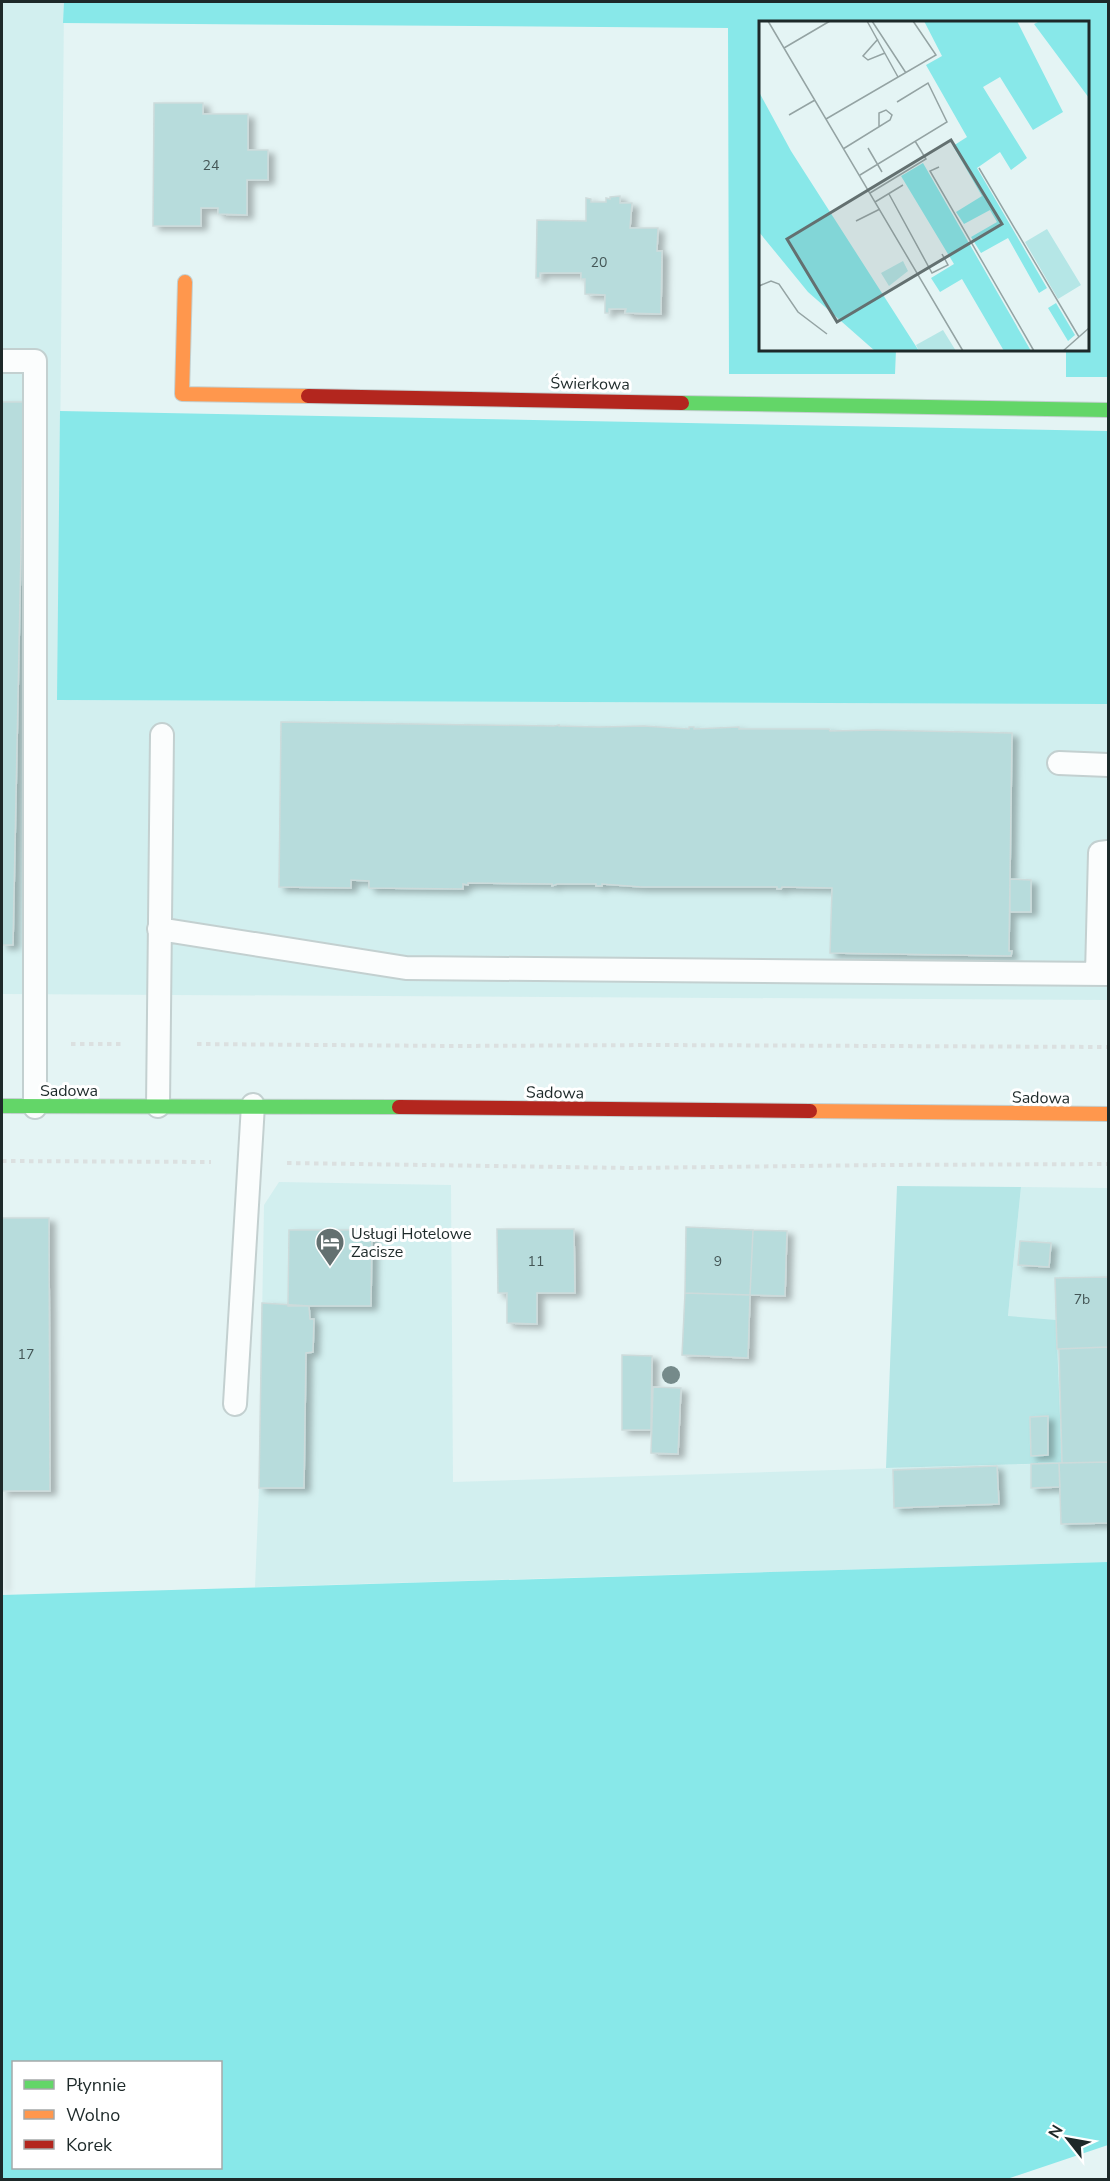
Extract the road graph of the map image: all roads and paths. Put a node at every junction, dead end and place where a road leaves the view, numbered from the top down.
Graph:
1 (185, 282) dead end
2 (2, 361) edge
3 (1108, 410) edge
4 (162, 735) dead end
5 (1059, 763) dead end
6 (1108, 765) edge
7 (1108, 852) edge
8 (159, 929) junction
9 (1103, 974) edge
10 (159, 1044) junction
11 (35, 1045) junction
12 (1108, 1047) edge
13 (253, 1105) junction
14 (2, 1106) edge
15 (158, 1106) junction
16 (35, 1107) junction
17 (1108, 1114) edge
18 (2, 1161) edge
19 (250, 1162) junction
20 (1108, 1164) edge
21 (235, 1404) dead end

1 - 3 street, Świerkowa
2 - 11 lane
4 - 8 lane
5 - 6 lane
7 - 9 lane
8 - 9 lane
8 - 10 lane
10 - 11 path
10 - 12 path
10 - 15 lane
11 - 16 lane
13 - 15 street, Sadowa
13 - 17 street, Sadowa
13 - 19 lane
14 - 16 street, Sadowa
15 - 16 street, Sadowa
18 - 19 path
19 - 20 path
19 - 21 lane

